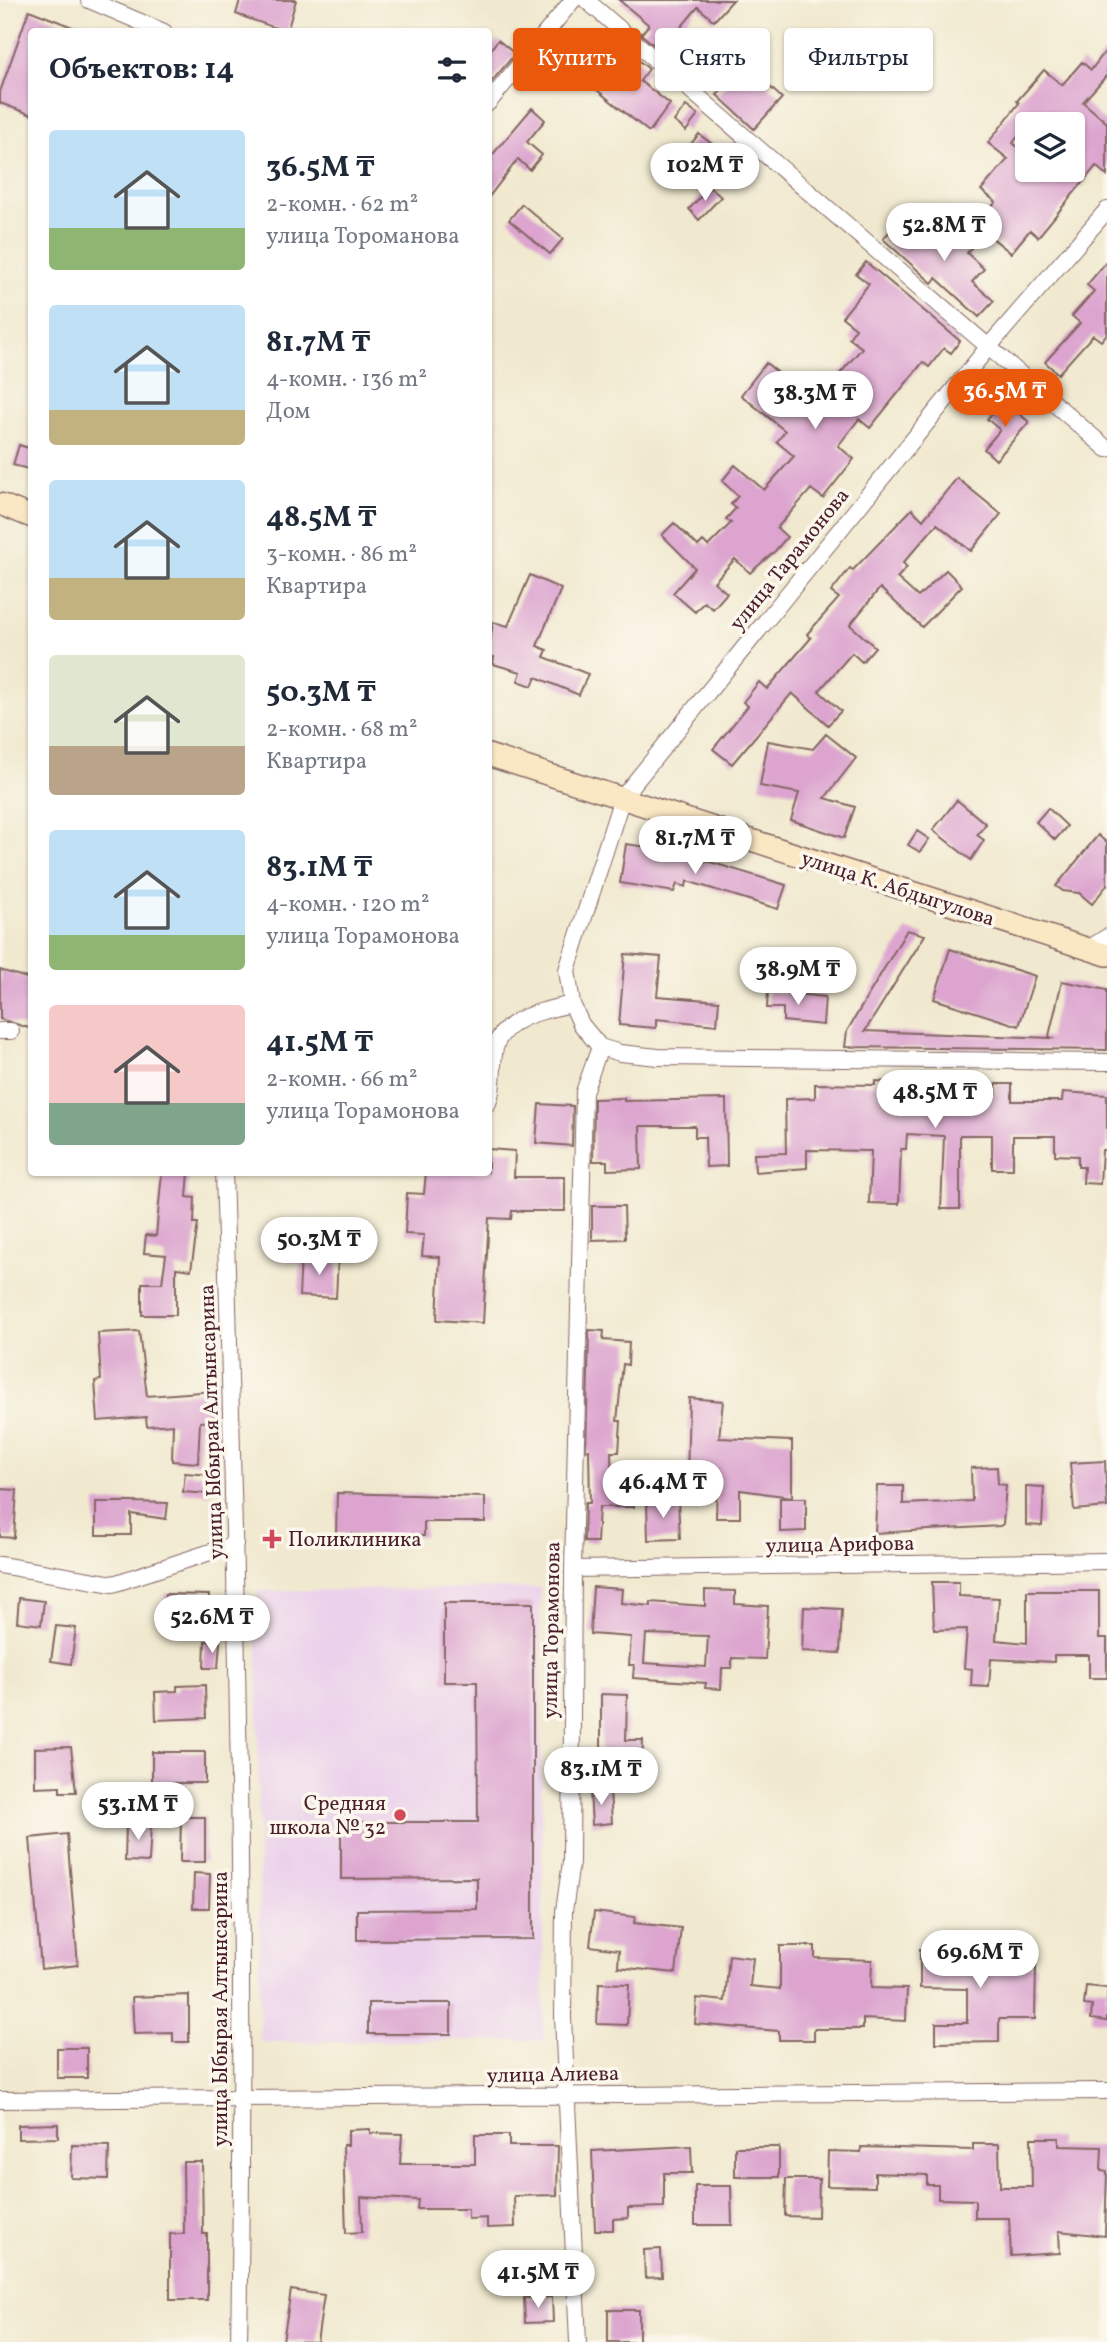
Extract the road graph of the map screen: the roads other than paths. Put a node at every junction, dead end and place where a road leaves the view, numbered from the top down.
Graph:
1 (89, 0) edge
2 (573, 0) edge
3 (586, 0) edge
4 (155, 28) edge
5 (492, 98) edge
6 (1107, 210) edge
7 (990, 345) junction
8 (1107, 449) edge
9 (0, 504) edge
10 (28, 515) edge
11 (492, 756) edge
12 (622, 798) junction
13 (1107, 937) edge
14 (1097, 952) edge
15 (572, 1004) junction
16 (600, 1047) junction
17 (1107, 1062) edge
18 (492, 1093) edge
19 (225, 1176) edge
20 (235, 1544) junction
21 (1107, 1561) edge
22 (0, 1565) edge
23 (573, 1569) junction
24 (1107, 2091) edge
25 (567, 2095) junction
26 (0, 2100) edge
27 (243, 2100) junction
28 (239, 2342) edge
29 (578, 2342) edge

1 - 4 street
2 - 5 street
3 - 7 street
6 - 7 street, улица Тарамонова
7 - 8 street
7 - 12 street, улица Тарамонова
9 - 10 street
11 - 12 street, улица К. Абдыгулова
12 - 14 street, улица К. Абдыгулова
12 - 15 street, улица Тарамонова
13 - 14 street
15 - 16 street
15 - 18 street
16 - 17 street
16 - 23 street, улица Торамонова
19 - 20 street, улица Ыбырая Алтынсарина
20 - 22 street
20 - 27 street, улица Ыбырая Алтынсарина
21 - 23 street, улица Арифова
23 - 25 street, улица Торамонова
24 - 25 street, улица Алиева
25 - 27 street, улица Алиева
25 - 29 street, улица Торамонова
26 - 27 street, улица Алиева
27 - 28 street, улица Ыбырая Алтынсарина

